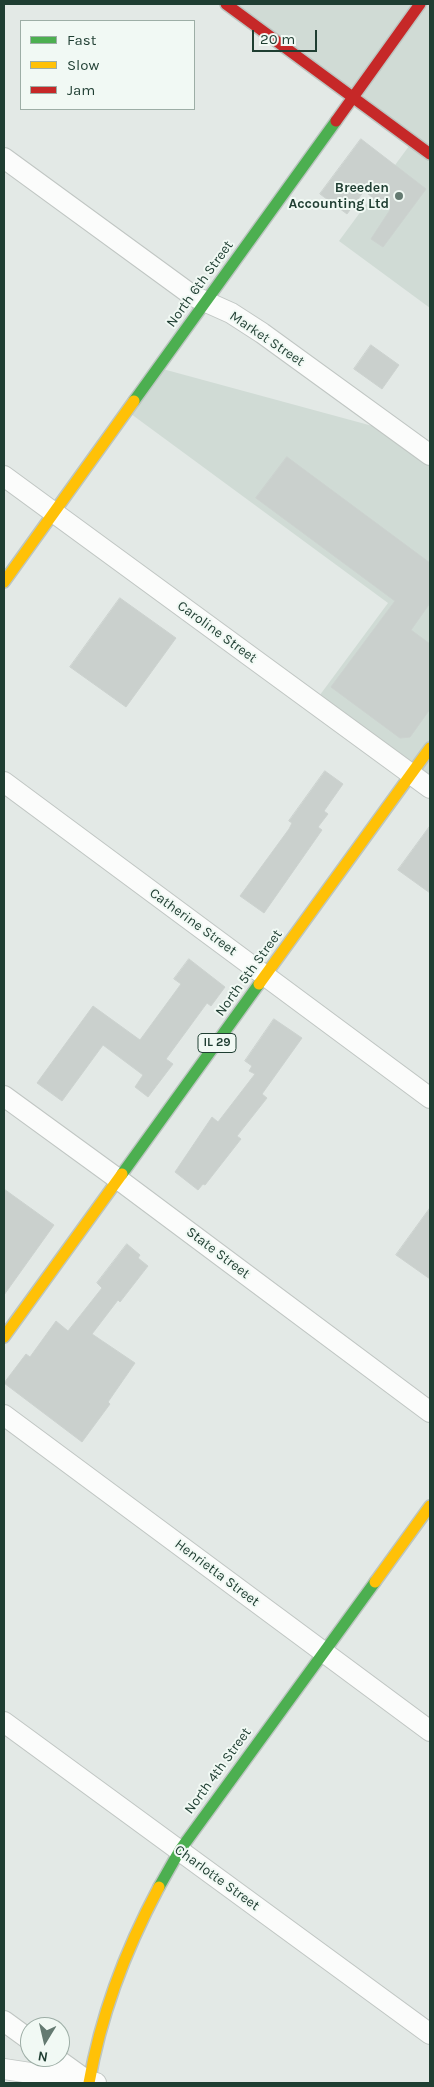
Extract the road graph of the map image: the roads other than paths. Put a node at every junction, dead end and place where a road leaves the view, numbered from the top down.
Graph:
1 (226, 4) edge
2 (420, 4) edge
3 (353, 97) junction
4 (430, 154) edge
5 (4, 158) edge
6 (206, 302) junction
7 (430, 454) edge
8 (4, 476) edge
9 (53, 513) junction
10 (4, 582) edge
11 (430, 748) edge
12 (411, 774) junction
13 (4, 782) edge
14 (430, 788) edge
15 (266, 976) junction
16 (4, 1096) edge
17 (430, 1098) edge
18 (118, 1179) junction
19 (4, 1337) edge
20 (430, 1412) edge
21 (4, 1415) edge
22 (430, 1506) edge
23 (322, 1652) junction
24 (4, 1722) edge
25 (430, 1731) edge
26 (180, 1850) junction
27 (4, 2021) edge
28 (20, 2033) edge
29 (430, 2034) edge
30 (69, 2067) edge
31 (4, 2069) edge
32 (92, 2083) edge

1 - 3 street
2 - 3 street, North 6th Street
3 - 4 street
3 - 6 street, North 6th Street
5 - 6 street, Market Street
6 - 7 street, Market Street
6 - 9 street, North 6th Street
8 - 9 street, Caroline Street
9 - 10 street, North 6th Street
9 - 12 street, Caroline Street
11 - 12 street, North 5th Street / IL 29
12 - 14 street, Caroline Street
12 - 15 street, North 5th Street / IL 29
13 - 15 street, Catherine Street
15 - 17 street, Catherine Street
15 - 18 street, North 5th Street / IL 29
16 - 18 street, State Street
18 - 19 street, North 5th Street / IL 29
18 - 20 street, State Street
21 - 23 street, Henrietta Street
22 - 23 street, North 4th Street
23 - 25 street, Henrietta Street
23 - 26 street, North 4th Street
24 - 26 street, Charlotte Street
26 - 29 street, Charlotte Street
26 - 32 street, North 4th Street
27 - 28 street
30 - 32 street
31 - 32 street

